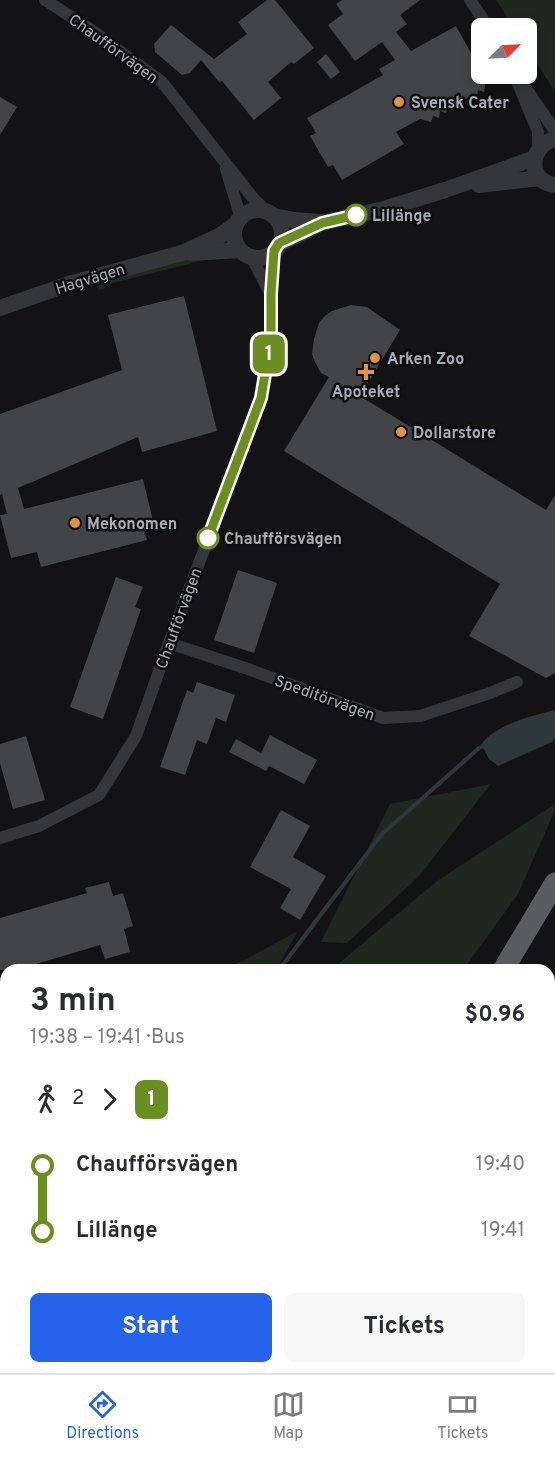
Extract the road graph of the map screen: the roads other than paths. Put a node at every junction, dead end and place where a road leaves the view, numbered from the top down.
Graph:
1 (45, 0) edge
2 (470, 0) edge
3 (482, 18) edge
4 (519, 84) edge
5 (522, 84) edge
6 (555, 131) edge
7 (555, 139) edge
8 (536, 153) junction
9 (223, 159) junction
10 (550, 185) edge
11 (446, 190) junction
12 (270, 214) junction
13 (238, 221) junction
14 (322, 223) junction
15 (276, 247) junction
16 (182, 253) junction
17 (245, 253) junction
18 (271, 294) junction
19 (0, 308) edge
20 (169, 643) junction
21 (517, 682) dead end
22 (0, 838) edge
23 (555, 884) edge
24 (555, 905) edge
25 (507, 964) edge
26 (518, 964) edge

1 - 9 street, Chaufförvägen
2 - 3 street
4 - 8 street
5 - 6 street
7 - 8 street
8 - 10 street
8 - 11 street
9 - 12 street, Chaufförvägen
9 - 13 street, Chaufförvägen
10 - 11 street
11 - 14 street
12 - 13 street
12 - 14 street
12 - 15 street
13 - 16 street, Hagvägen
13 - 17 street
14 - 15 street
15 - 17 street
15 - 18 street, Chaufförvägen
16 - 17 street, Hagvägen
16 - 19 street, Hagvägen
17 - 18 street, Chaufförvägen
18 - 20 street, Chaufförvägen
20 - 21 street, Speditörvägen
20 - 22 street, Chaufförvägen
23 - 25 highway
24 - 26 highway

